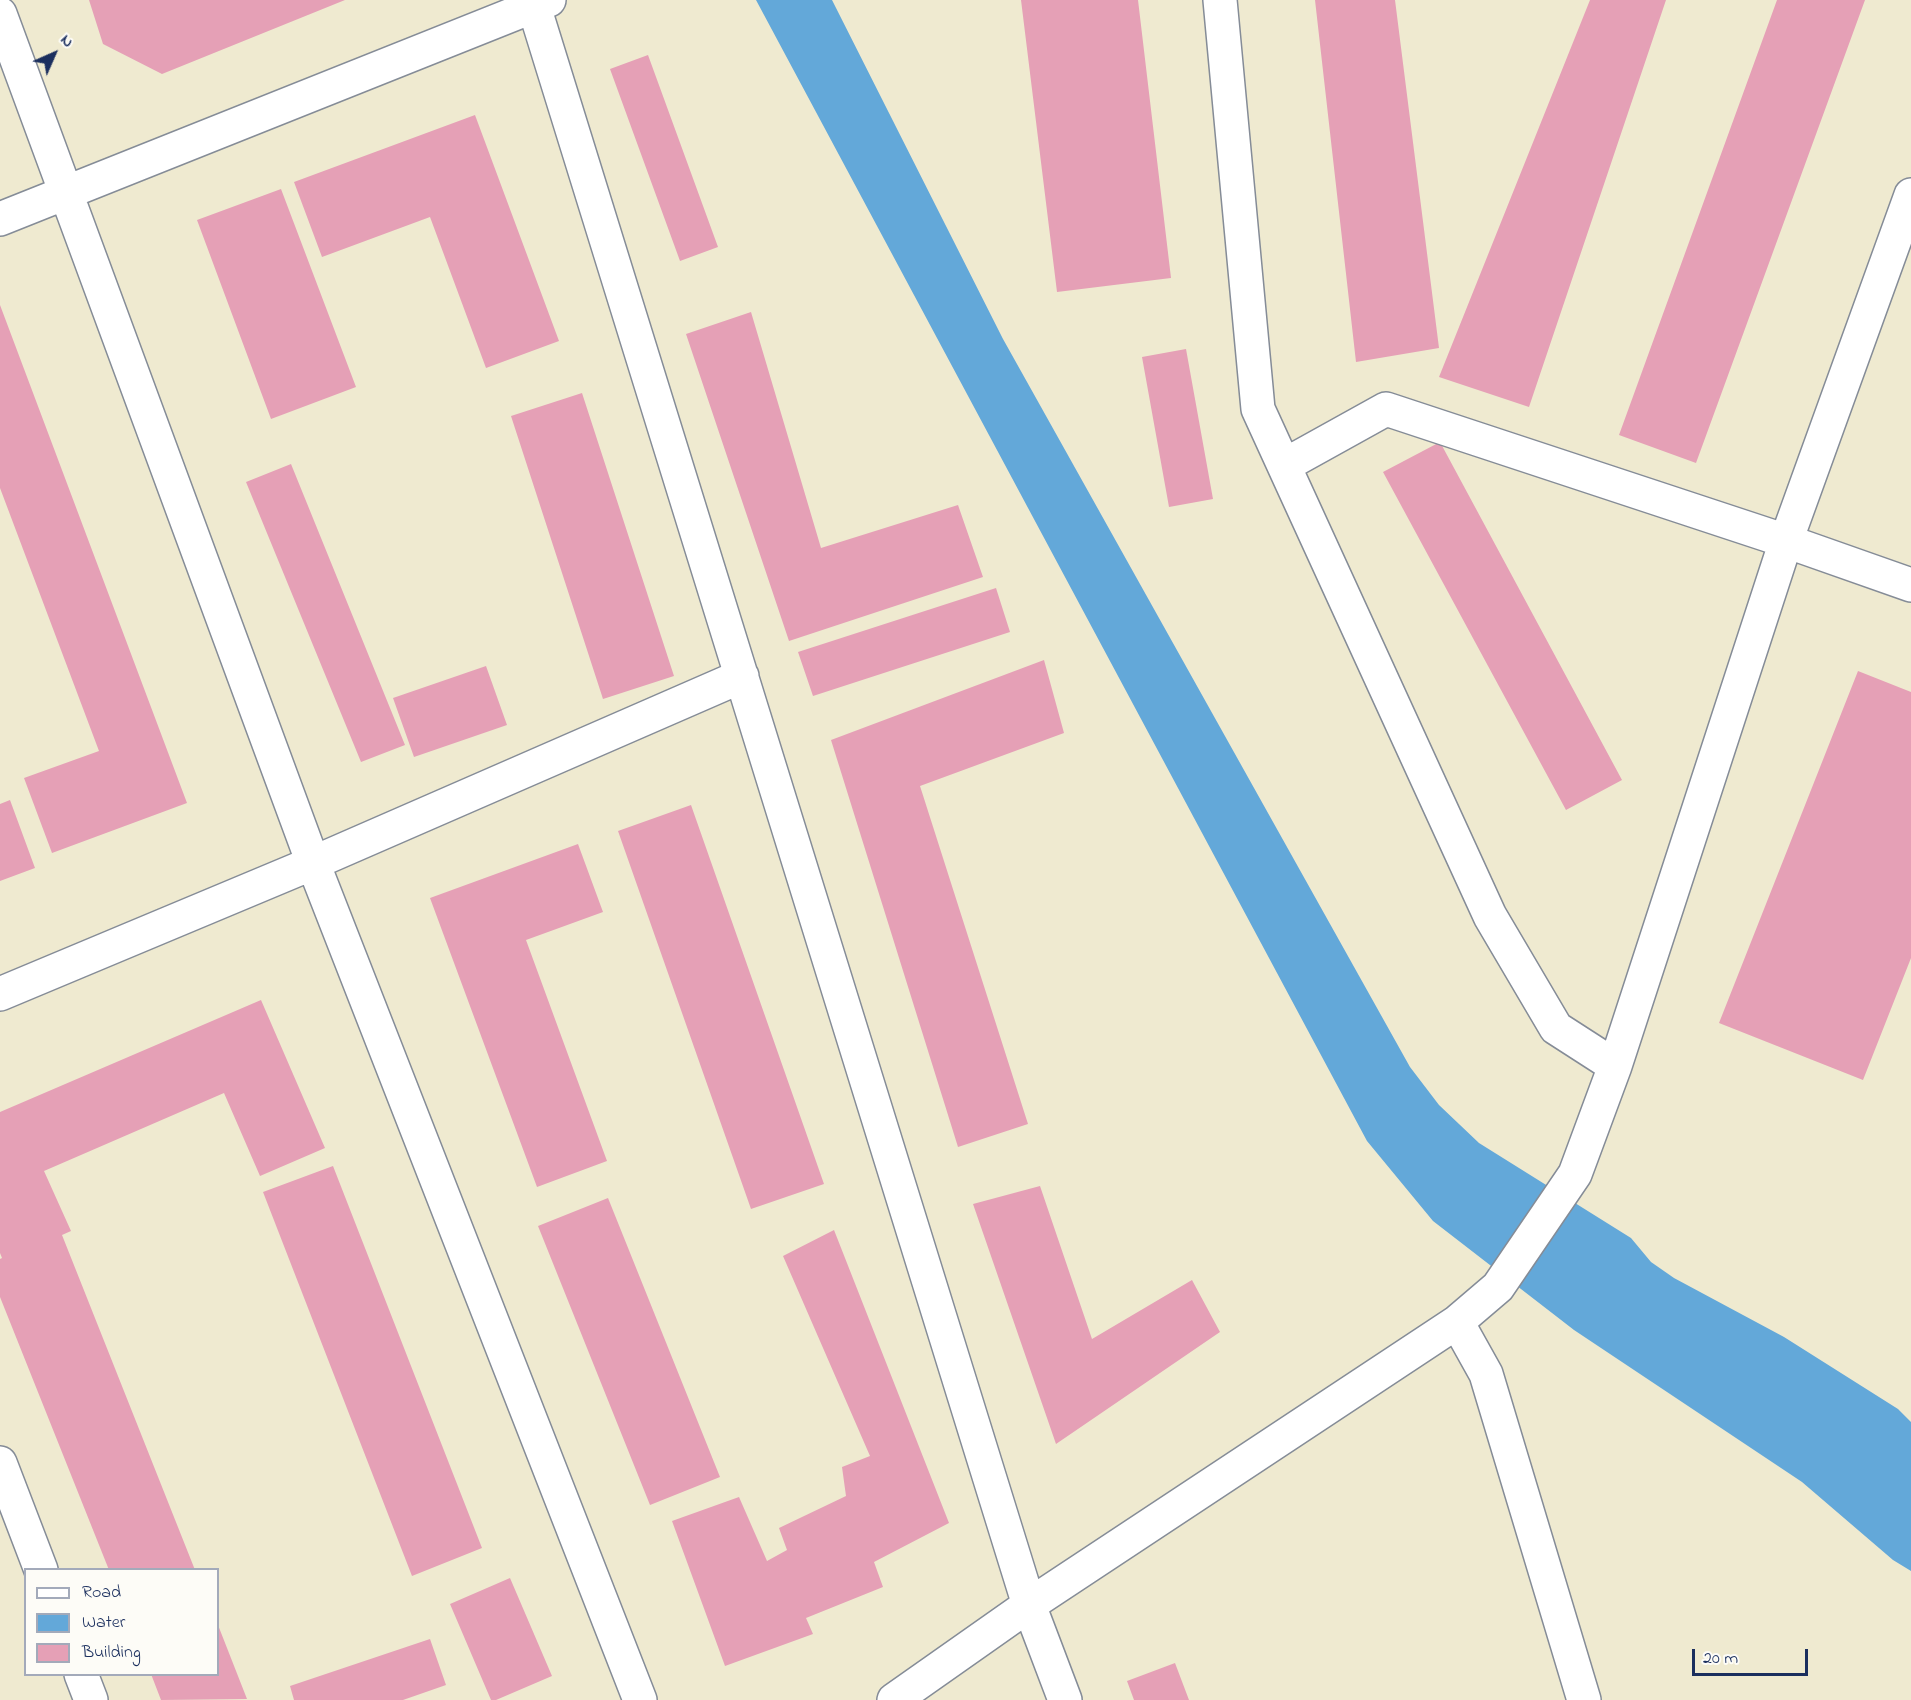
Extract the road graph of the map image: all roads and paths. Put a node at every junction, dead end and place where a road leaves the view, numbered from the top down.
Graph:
1 (1220, 0) edge
2 (539, 2) edge
3 (0, 14) edge
4 (66, 194) junction
5 (1911, 195) edge
6 (0, 219) edge
7 (1285, 465) junction
8 (1786, 541) junction
9 (1911, 585) edge
10 (742, 676) junction
11 (313, 863) junction
12 (0, 994) edge
13 (1615, 1066) junction
14 (1458, 1322) junction
15 (0, 1463) edge
16 (41, 1568) edge
17 (1029, 1605) junction
18 (82, 1676) edge
19 (91, 1700) edge
20 (640, 1700) edge
21 (894, 1700) edge
22 (1065, 1700) edge
23 (1584, 1700) edge

1 - 7 street
2 - 4 street
2 - 10 street
3 - 4 street
4 - 6 street
4 - 11 street
5 - 8 street
7 - 8 street
7 - 13 street
8 - 9 street
8 - 13 street
10 - 11 street
10 - 17 street
11 - 12 street
11 - 20 street
13 - 14 street
14 - 17 street
14 - 23 street
15 - 16 street
17 - 21 street
17 - 22 street
18 - 19 street

